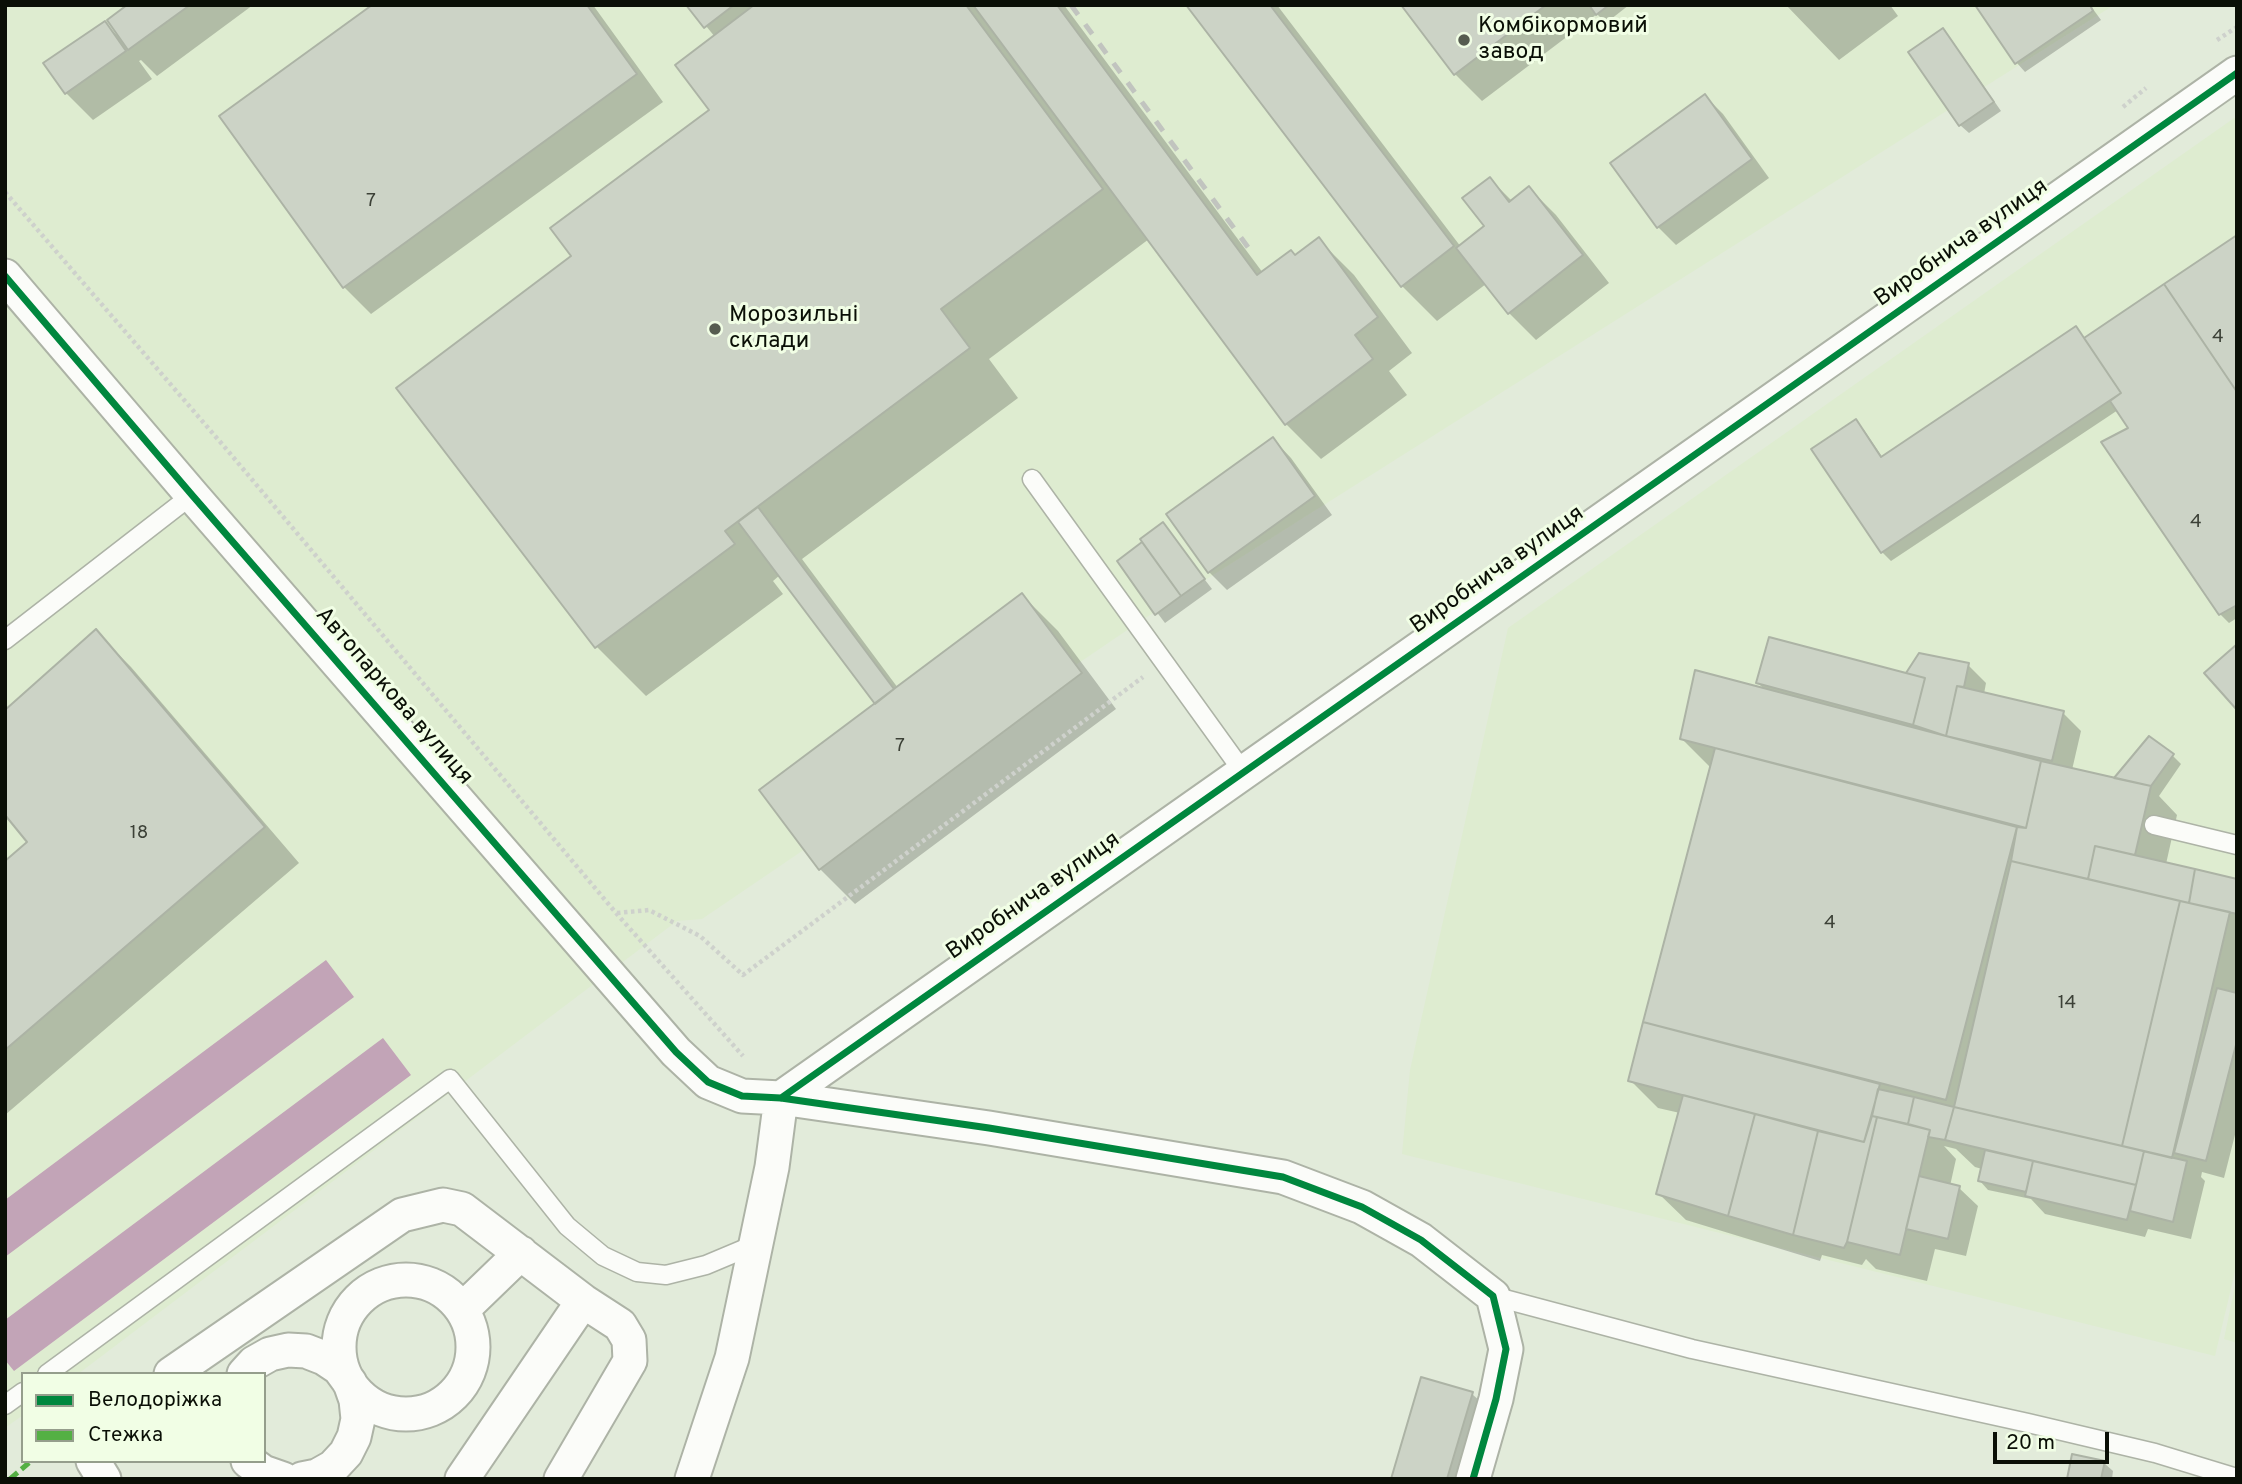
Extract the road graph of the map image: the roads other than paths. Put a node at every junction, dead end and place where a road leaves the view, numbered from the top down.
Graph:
1 (2237, 73) edge
2 (5, 276) edge
3 (1032, 479) dead end
4 (192, 495) junction
5 (5, 640) edge
6 (1244, 773) junction
7 (2154, 825) dead end
8 (2237, 845) edge
9 (780, 1098) junction
10 (755, 1244) junction
11 (521, 1253) junction
12 (1493, 1296) junction
13 (583, 1301) junction
14 (462, 1310) junction
15 (50, 1372) edge
16 (174, 1372) edge
17 (246, 1372) edge
18 (350, 1383) junction
19 (21, 1393) edge
20 (5, 1405) edge
21 (94, 1463) edge
22 (251, 1463) edge
23 (2237, 1478) edge
24 (104, 1479) edge
25 (283, 1479) edge
26 (302, 1479) edge
27 (462, 1479) edge
28 (561, 1479) edge
29 (692, 1479) edge
30 (1473, 1479) edge

1 - 6 street, Виробнича вулиця
2 - 4 street, Автопаркова вулиця
3 - 6 lane
4 - 5 lane
4 - 9 street, Автопаркова вулиця
6 - 9 street, Виробнича вулиця
7 - 8 lane
9 - 10 street
9 - 12 street, Автопаркова вулиця
10 - 15 lane
10 - 29 street
11 - 13 street
11 - 14 street
11 - 16 street
12 - 23 lane
12 - 30 street
13 - 27 street
13 - 28 street
14 - 18 street
14 - 18 street
17 - 18 street
18 - 26 street
19 - 20 lane
21 - 24 street
22 - 25 street

